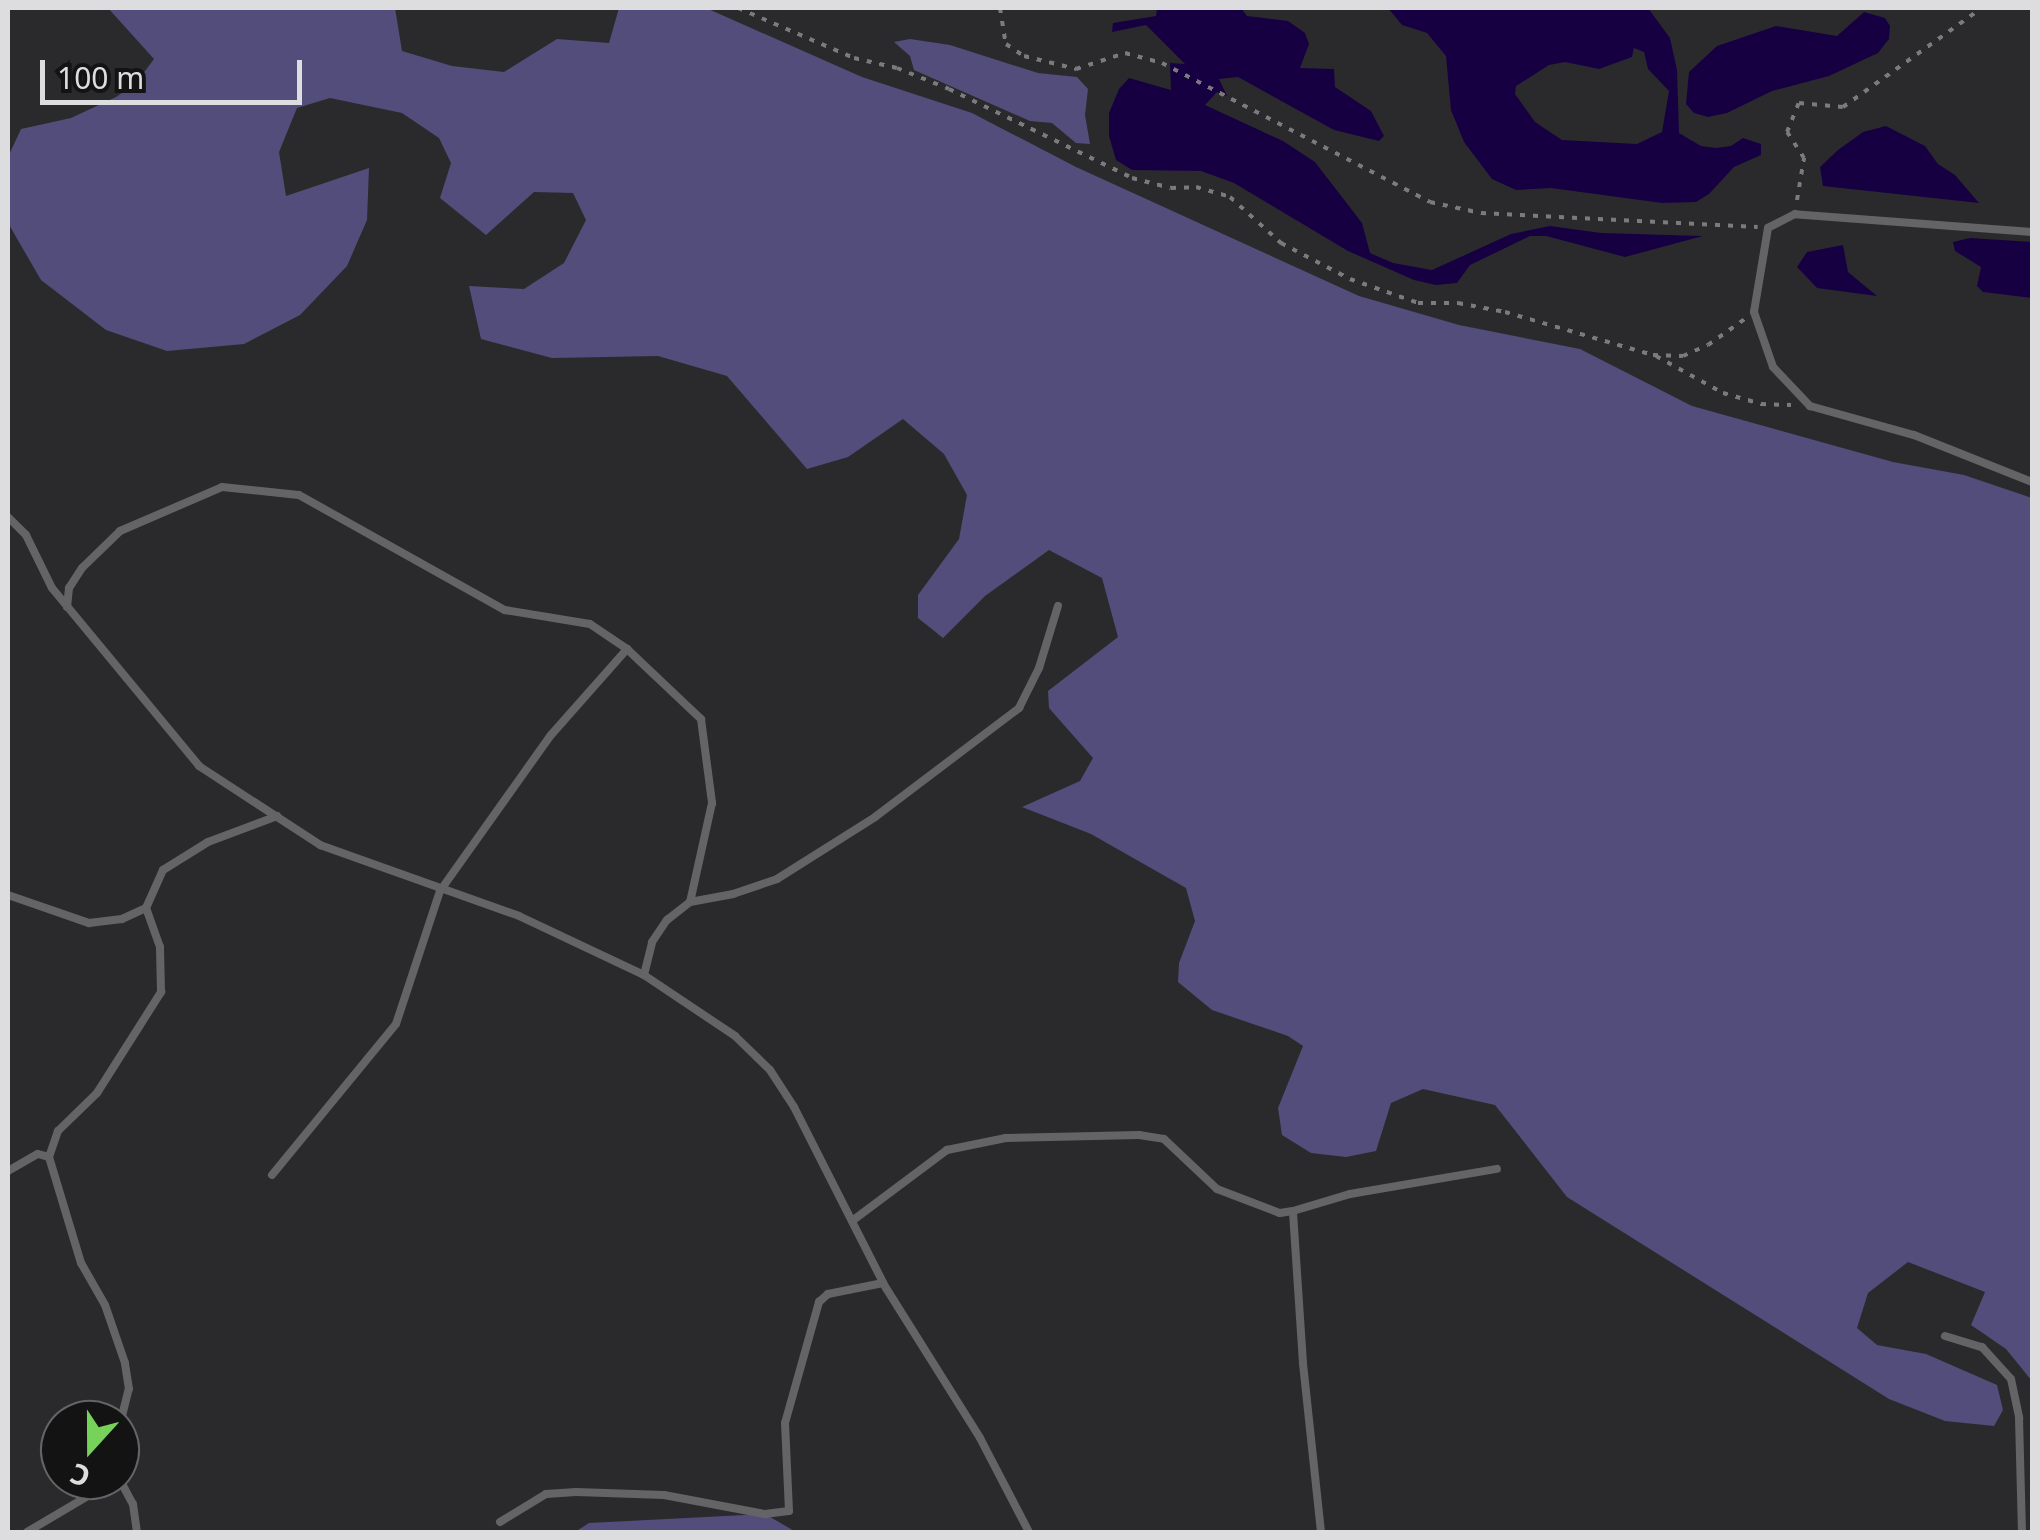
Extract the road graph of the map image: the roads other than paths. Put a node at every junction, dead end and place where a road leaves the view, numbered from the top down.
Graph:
1 (2032, 232) edge
2 (2032, 482) edge
3 (8, 517) edge
4 (1058, 606) dead end
5 (67, 608) junction
6 (626, 649) junction
7 (276, 816) junction
8 (440, 891) junction
9 (8, 895) edge
10 (690, 902) junction
11 (146, 908) junction
12 (644, 975) junction
13 (48, 1157) junction
14 (1497, 1170) dead end
15 (8, 1171) edge
16 (272, 1175) dead end
17 (1293, 1211) junction
18 (852, 1220) junction
19 (883, 1283) junction
20 (1945, 1336) dead end
21 (126, 1400) edge
22 (82, 1500) edge
23 (130, 1500) edge
24 (500, 1522) dead end
25 (26, 1532) edge
26 (137, 1532) edge
27 (1029, 1532) edge
28 (1321, 1532) edge
29 (2022, 1532) edge

1 - 2 lane
3 - 5 lane
4 - 10 lane
5 - 6 lane
5 - 7 lane
6 - 8 lane
6 - 10 lane
7 - 8 lane
7 - 11 lane
8 - 12 lane
8 - 16 lane
9 - 11 lane
10 - 12 lane
11 - 13 lane
12 - 18 lane
13 - 15 lane
13 - 21 lane
14 - 17 lane
17 - 18 lane
17 - 28 lane
18 - 19 lane
19 - 24 lane
19 - 27 lane
20 - 29 lane
22 - 25 lane
23 - 26 lane

